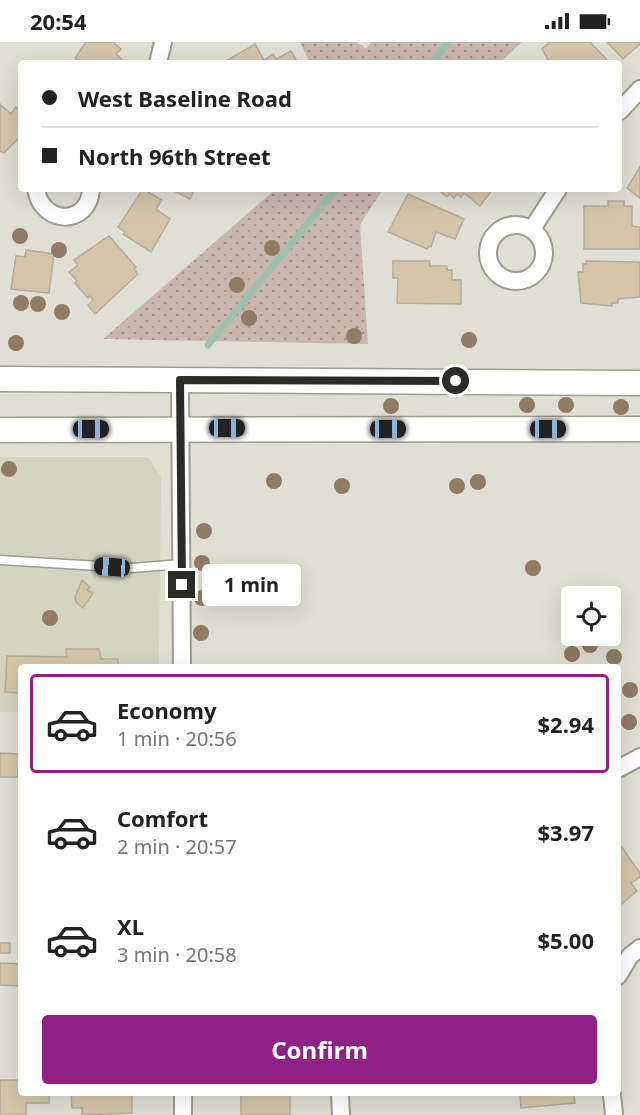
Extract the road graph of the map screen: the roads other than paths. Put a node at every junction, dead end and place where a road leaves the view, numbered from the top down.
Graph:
1 (163, 42) edge
2 (159, 60) edge
3 (640, 89) edge
4 (622, 109) edge
5 (37, 192) edge
6 (90, 192) edge
7 (556, 192) edge
8 (531, 229) dead end
9 (0, 379) edge
10 (180, 380) junction
11 (640, 383) edge
12 (182, 428) junction
13 (640, 429) edge
14 (0, 430) edge
15 (0, 560) edge
16 (182, 564) junction
17 (182, 664) edge
18 (640, 757) edge
19 (621, 767) edge
20 (640, 948) edge
21 (621, 971) edge
22 (183, 1096) edge
23 (340, 1096) edge
24 (612, 1096) edge
25 (183, 1115) edge
26 (341, 1115) edge
27 (614, 1115) edge

1 - 2 street
3 - 4 street
5 - 6 street
7 - 8 street
9 - 10 main road
10 - 11 main road
10 - 12 street
12 - 13 main road
12 - 14 main road
12 - 16 street
15 - 16 lane
16 - 17 street
18 - 19 street
20 - 21 street
22 - 25 street
23 - 26 street
24 - 27 street

